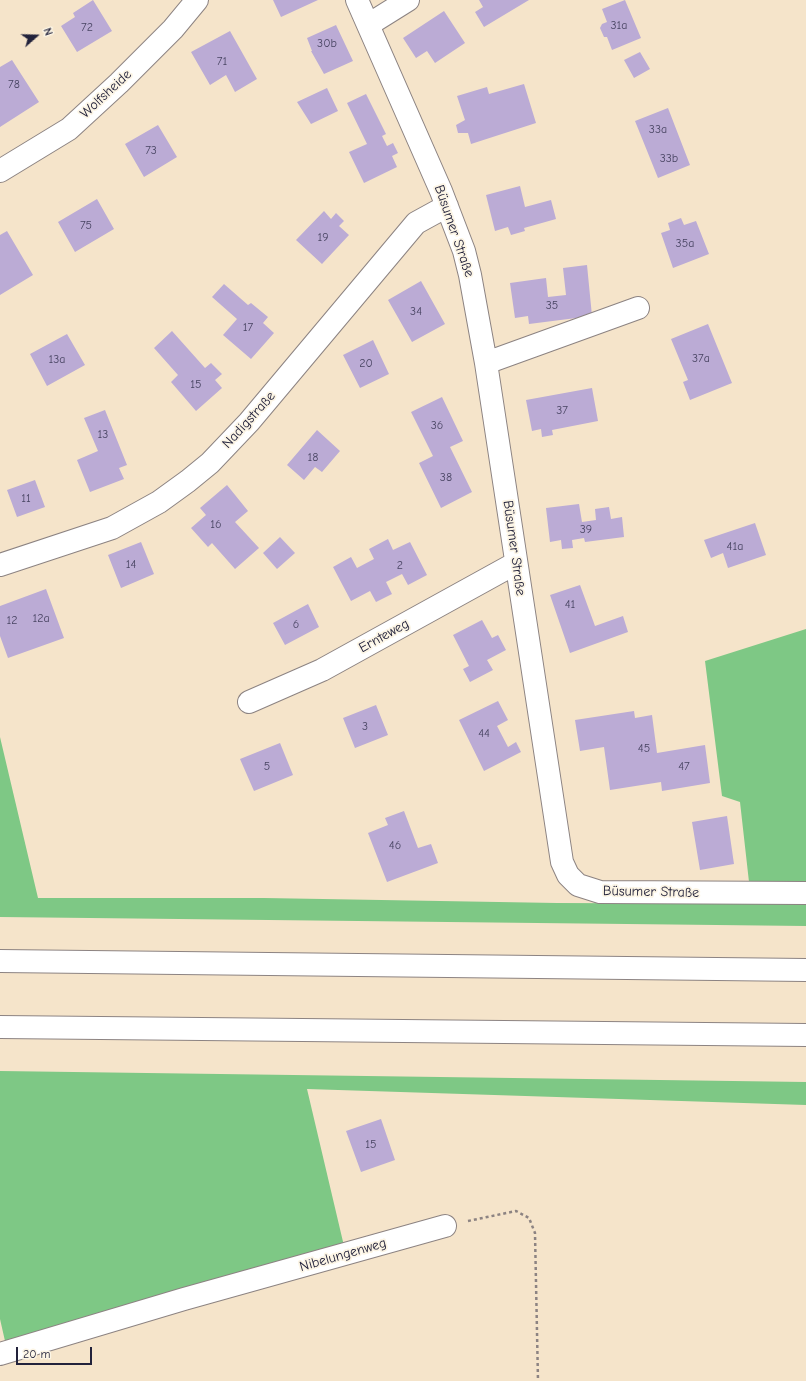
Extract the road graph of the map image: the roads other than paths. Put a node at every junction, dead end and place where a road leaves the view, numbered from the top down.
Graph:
1 (197, 0) edge
2 (357, 0) edge
3 (408, 0) edge
4 (368, 25) junction
5 (0, 171) edge
6 (447, 206) junction
7 (638, 308) dead end
8 (486, 363) junction
9 (516, 563) junction
10 (0, 565) edge
11 (249, 702) dead end
12 (806, 893) edge
13 (0, 961) edge
14 (806, 970) edge
15 (0, 1027) edge
16 (806, 1035) edge
17 (444, 1226) road end
18 (0, 1354) edge

1 - 5 main road, Wolfsheide
2 - 4 main road, Büsumer Straße
3 - 4 main road
4 - 6 main road, Büsumer Straße
6 - 8 main road, Büsumer Straße
6 - 10 main road, Nadigstraße
7 - 8 main road
8 - 9 main road, Büsumer Straße
9 - 11 main road, Ernteweg
9 - 12 main road, Büsumer Straße
13 - 14 main road
15 - 16 main road
17 - 18 main road, Nibelungenweg

